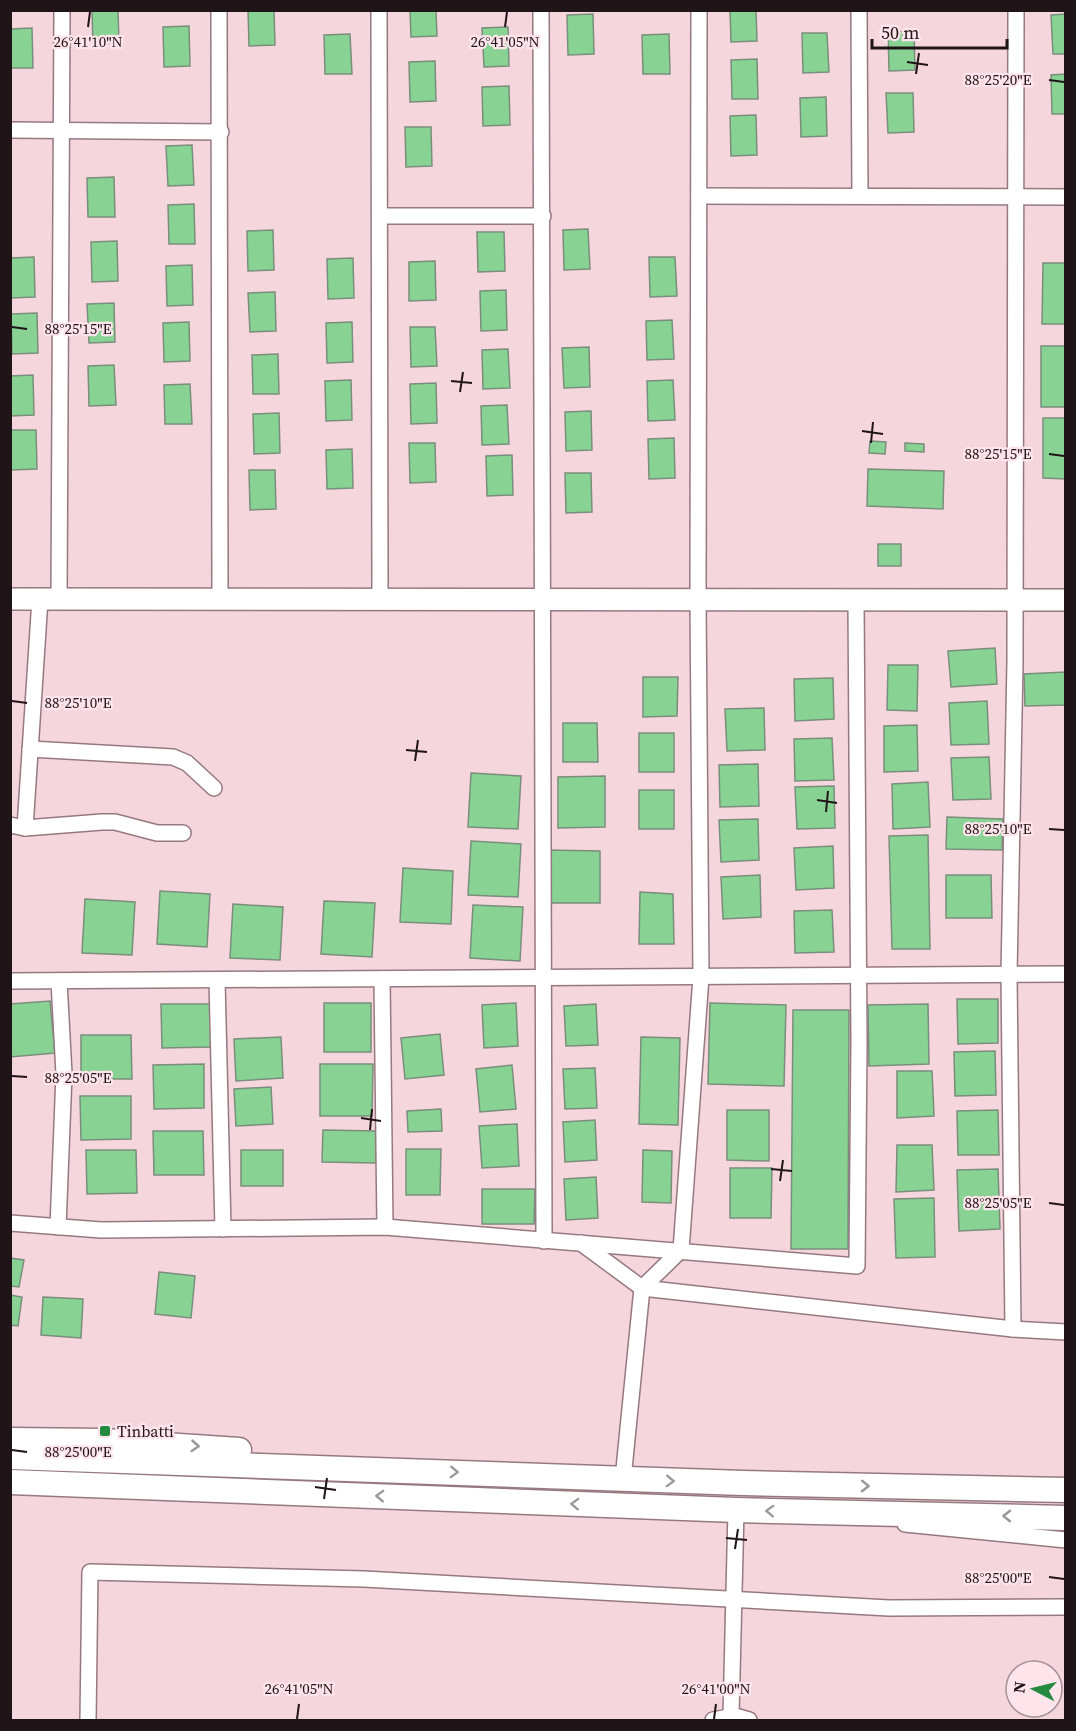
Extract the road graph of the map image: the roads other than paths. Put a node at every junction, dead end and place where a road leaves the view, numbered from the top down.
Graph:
1 (62, 10) edge
2 (219, 10) edge
3 (379, 10) edge
4 (541, 10) edge
5 (699, 10) edge
6 (859, 10) edge
7 (1016, 10) edge
8 (10, 130) edge
9 (62, 130) junction
10 (220, 132) junction
11 (860, 195) junction
12 (699, 196) junction
13 (1065, 197) edge
14 (1016, 198) junction
15 (380, 216) junction
16 (543, 216) junction
17 (10, 599) edge
18 (50, 599) junction
19 (220, 599) junction
20 (380, 600) junction
21 (541, 600) junction
22 (1013, 600) junction
23 (1065, 600) edge
24 (698, 601) junction
25 (856, 601) junction
26 (30, 748) junction
27 (214, 788) dead end
28 (18, 827) edge
29 (183, 833) dead end
30 (1065, 974) edge
31 (857, 975) junction
32 (1009, 975) junction
33 (701, 976) junction
34 (542, 978) junction
35 (382, 979) junction
36 (217, 980) junction
37 (10, 981) edge
38 (59, 981) junction
39 (10, 1223) edge
40 (58, 1227) junction
41 (385, 1227) junction
42 (223, 1229) junction
43 (544, 1241) junction
44 (581, 1244) junction
45 (681, 1250) junction
46 (642, 1288) junction
47 (1012, 1329) junction
48 (1065, 1332) edge
49 (10, 1440) edge
50 (10, 1457) edge
51 (312, 1467) junction
52 (623, 1479) junction
53 (10, 1482) edge
54 (1065, 1490) edge
55 (736, 1510) junction
56 (813, 1513) junction
57 (1065, 1518) edge
58 (1065, 1540) edge
59 (733, 1600) junction
60 (1065, 1607) edge
61 (730, 1716) junction
62 (88, 1720) edge
63 (713, 1720) edge
64 (749, 1720) edge

1 - 9 street
2 - 10 street
3 - 15 street
4 - 16 street
5 - 12 street
6 - 11 street
7 - 14 street
8 - 9 street
9 - 10 street
9 - 18 street
10 - 19 street
11 - 12 street
11 - 14 street
12 - 24 street
13 - 14 street
14 - 22 street
15 - 16 street
15 - 20 street
16 - 21 street
17 - 18 main road
18 - 19 main road
18 - 26 street
19 - 20 main road
20 - 21 main road
21 - 24 main road
21 - 34 street
22 - 23 main road
22 - 25 main road
22 - 32 street
24 - 25 main road
24 - 33 street
25 - 31 street
26 - 27 street
26 - 28 street
28 - 29 street
30 - 32 street
31 - 32 street
31 - 33 street
31 - 45 street
32 - 47 street
33 - 34 street
33 - 45 street
34 - 35 street
34 - 43 street
35 - 36 street
35 - 41 street
36 - 38 street
36 - 42 street
37 - 38 street
38 - 40 street
39 - 40 street
40 - 42 street
41 - 42 street
41 - 43 street
43 - 44 street
44 - 45 street
44 - 46 street
45 - 46 street
46 - 47 street
46 - 52 street
47 - 48 street
49 -> 51 main road
50 - 51 main road
51 -> 52 main road
52 -> 54 main road
55 -> 53 main road
56 -> 55 main road
55 - 59 street
57 -> 56 main road
56 - 58 street
59 - 60 street
59 - 61 street
59 - 62 street
61 - 63 street
61 - 64 street

